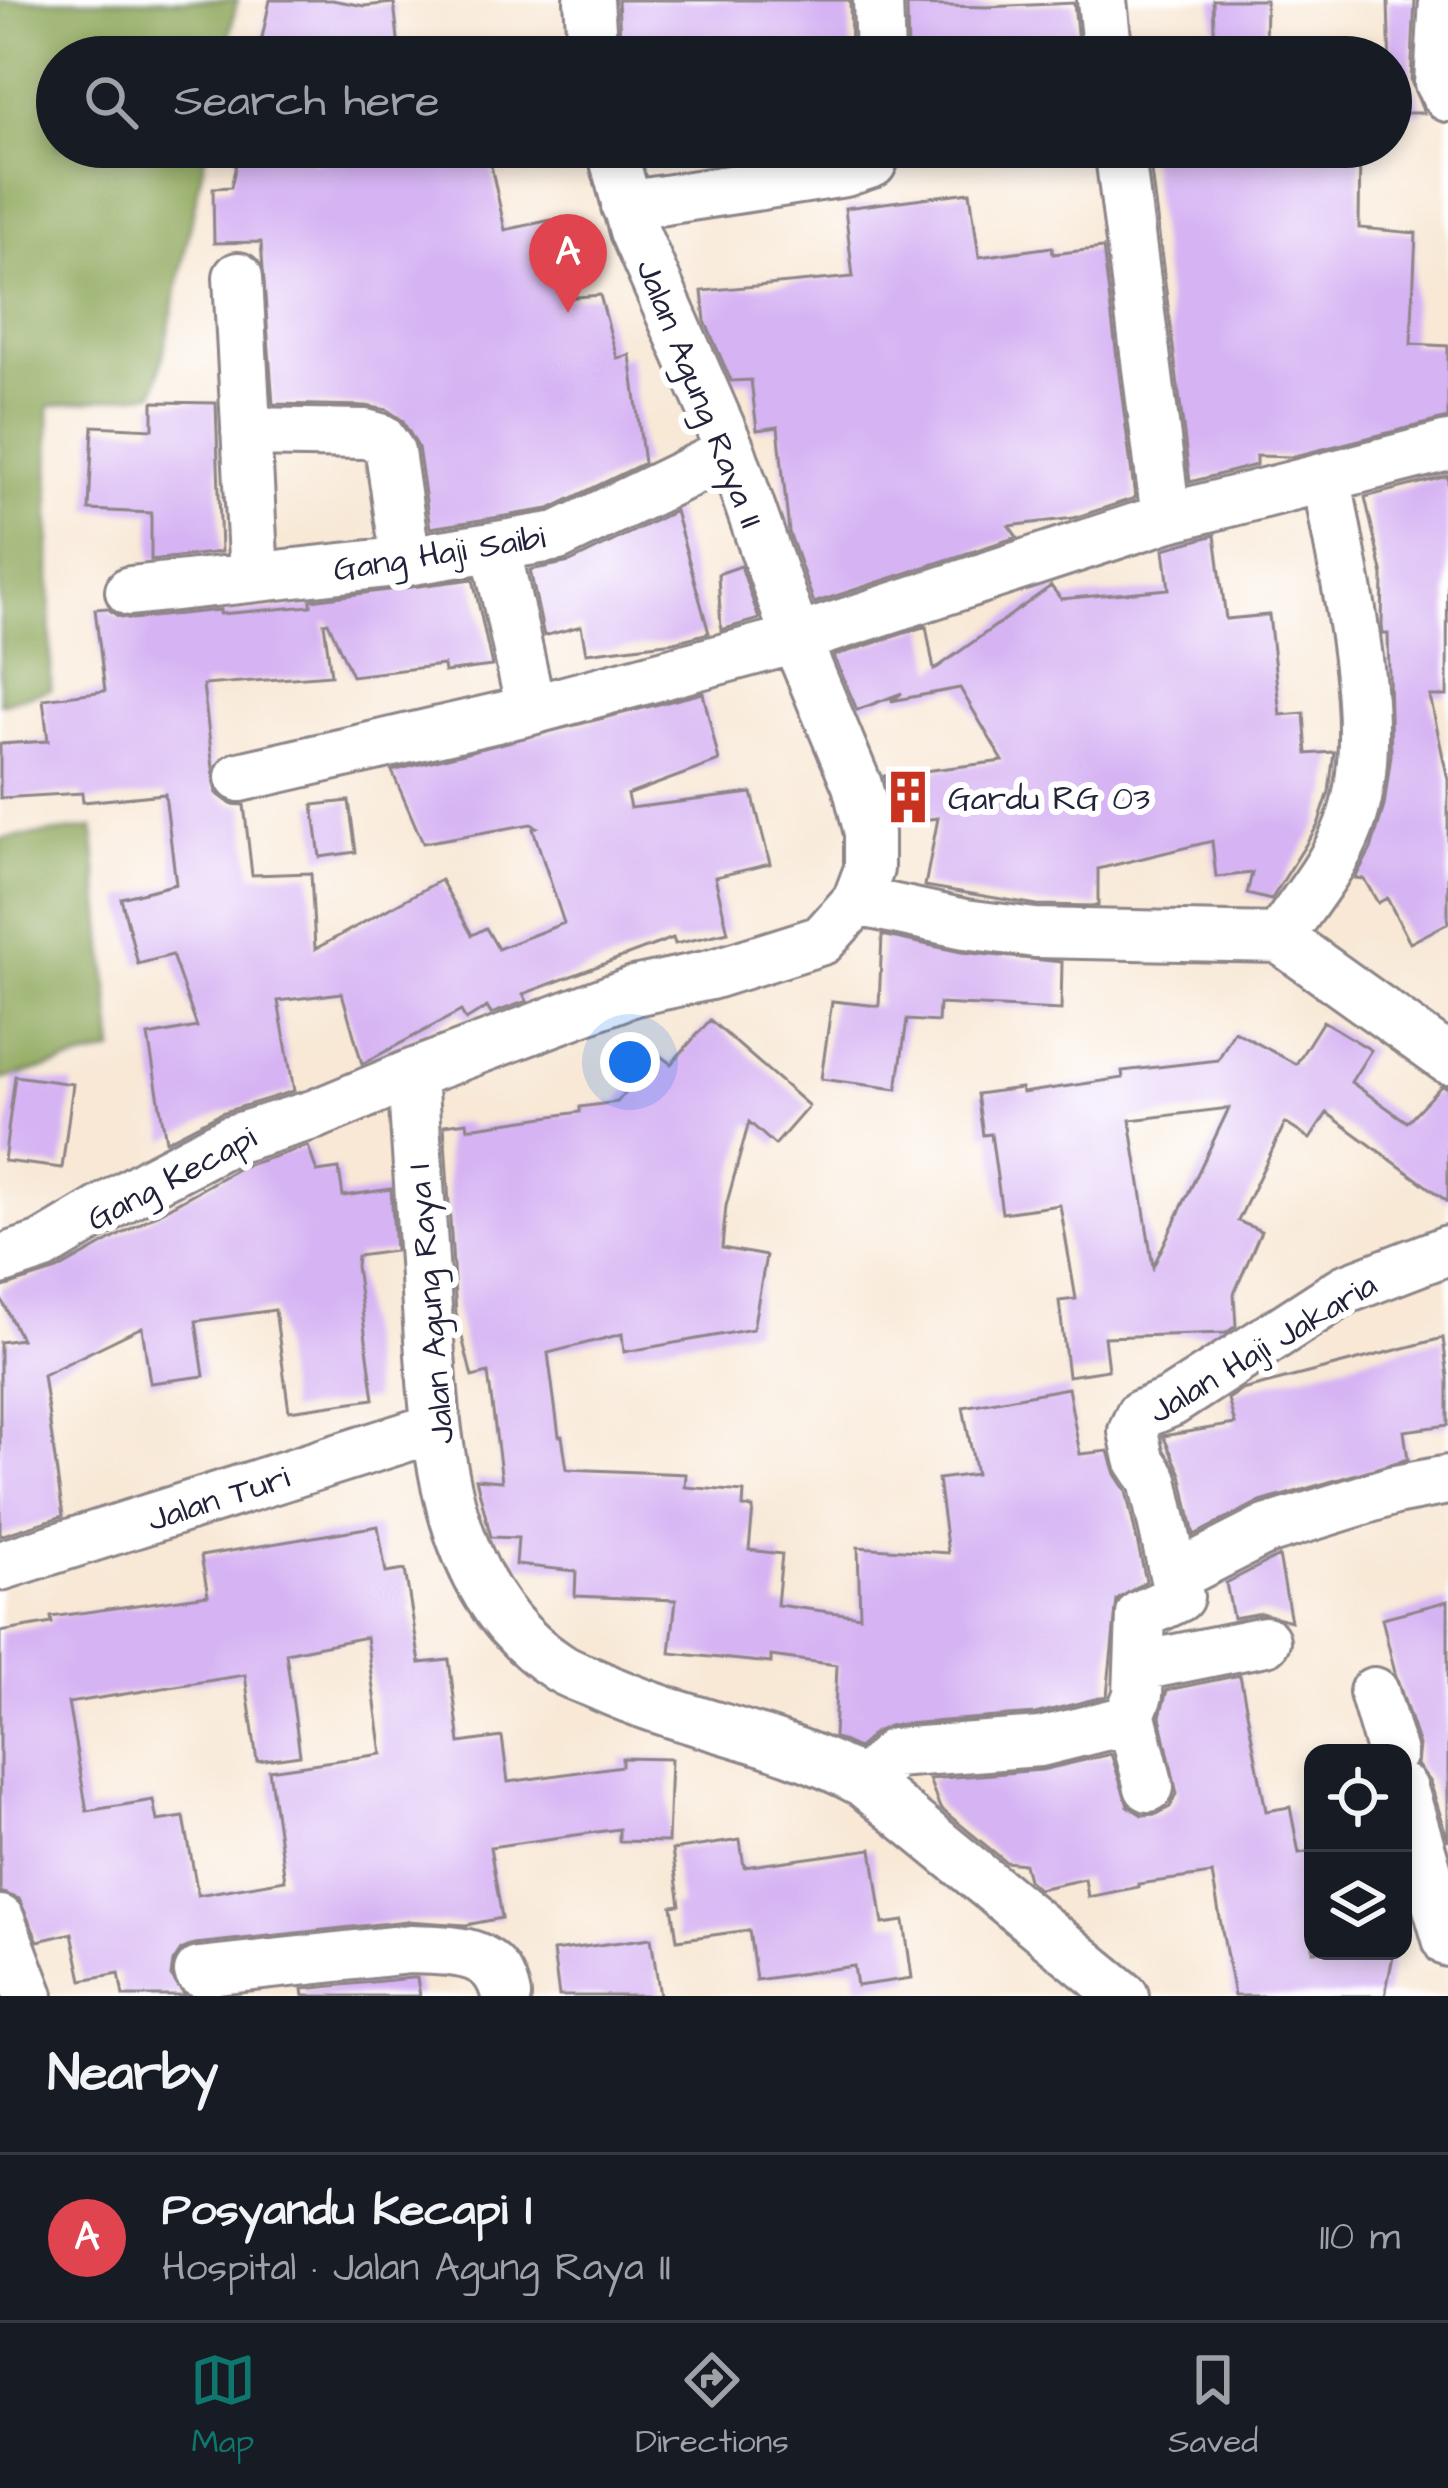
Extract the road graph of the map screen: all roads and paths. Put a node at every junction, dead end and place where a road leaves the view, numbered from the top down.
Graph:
1 (589, 0) edge
2 (878, 0) edge
3 (1102, 0) edge
4 (1444, 0) edge
5 (592, 36) edge
6 (879, 36) edge
7 (1106, 36) edge
8 (1448, 97) edge
9 (617, 168) edge
10 (858, 168) edge
11 (1122, 168) edge
12 (837, 203) dead end
13 (630, 219) junction
14 (238, 277) dead end
15 (246, 432) junction
16 (1448, 446) edge
17 (731, 452) junction
18 (1327, 478) junction
19 (1166, 518) junction
20 (496, 549) junction
21 (406, 561) junction
22 (254, 578) junction
23 (130, 590) dead end
24 (796, 638) junction
25 (531, 710) junction
26 (240, 777) dead end
27 (857, 901) junction
28 (1279, 938) junction
29 (1448, 1059) edge
30 (412, 1074) junction
31 (1448, 1250) edge
32 (0, 1260) edge
33 (435, 1429) junction
34 (1448, 1480) edge
35 (0, 1566) edge
36 (1176, 1576) junction
37 (1264, 1641) dead end
38 (1141, 1666) junction
39 (1374, 1692) dead end
40 (1131, 1716) junction
41 (1389, 1744) edge
42 (863, 1782) junction
43 (1150, 1787) dead end
44 (1412, 1820) edge
45 (0, 1920) edge
46 (1448, 1942) edge
47 (199, 1972) dead end
48 (19, 1993) edge
49 (506, 1996) edge
50 (1124, 1996) edge

1 - 5 street
2 - 6 street
3 - 7 street
4 - 8 street
9 - 13 street, Jalan Agung Raya II
10 - 13 street
11 - 19 street
12 - 13 street
13 - 17 street, Jalan Agung Raya II
14 - 15 street
15 - 21 street
15 - 22 street
16 - 18 street
17 - 20 street, Gang Haji Saibi
17 - 24 street, Jalan Agung Raya II
18 - 19 street
18 - 28 street
19 - 24 street
20 - 21 street, Gang Haji Saibi
20 - 25 street
21 - 22 street, Gang Haji Saibi
22 - 23 street, Gang Haji Saibi
24 - 25 street
24 - 27 street
25 - 26 street
27 - 28 street
27 - 30 street
28 - 29 street
30 - 32 street, Gang Kecapi
30 - 33 street, Jalan Agung Raya I
31 - 36 street, Jalan Haji Jakaria
33 - 35 street, Jalan Turi
33 - 42 street, Jalan Agung Raya I
34 - 36 street
36 - 38 street
37 - 38 street
38 - 40 street
39 - 41 street
40 - 42 street
40 - 43 street
42 - 50 street, Jalan Agung Raya I
44 - 46 street
45 - 48 street
47 - 49 street

